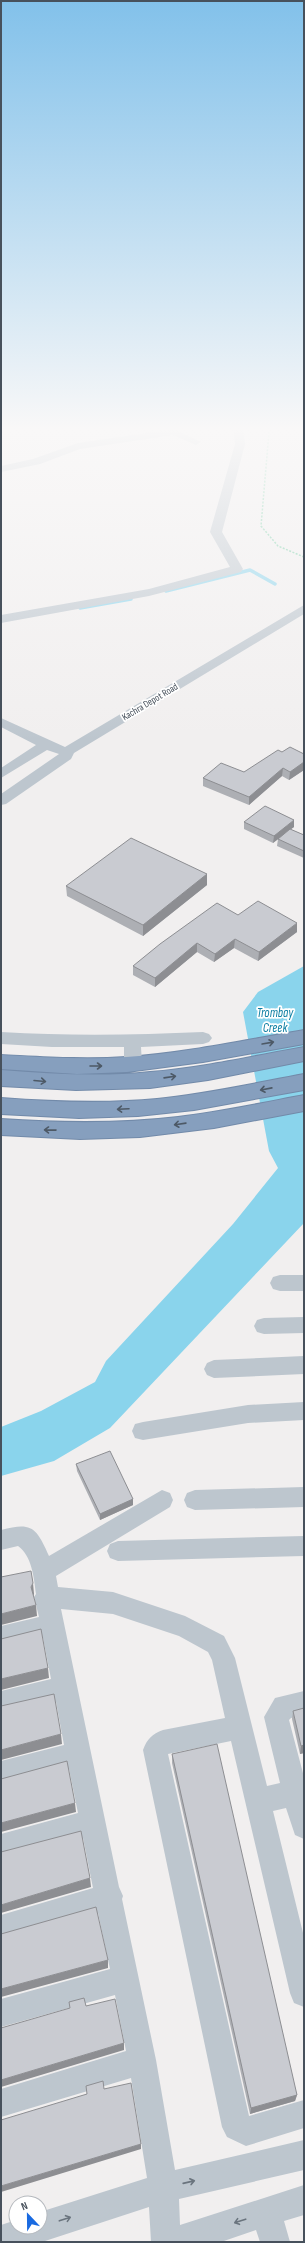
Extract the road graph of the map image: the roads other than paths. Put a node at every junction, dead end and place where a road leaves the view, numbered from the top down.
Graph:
1 (216, 531) edge
2 (304, 609) edge
3 (1, 619) edge
4 (1, 722) edge
5 (57, 748) junction
6 (1, 774) edge
7 (1, 786) edge
8 (1, 800) edge
9 (304, 1037) edge
10 (1, 1038) edge
11 (203, 1038) dead end
12 (45, 1040) junction
13 (132, 1041) junction
14 (304, 1054) edge
15 (1, 1062) edge
16 (133, 1064) junction
17 (41, 1065) junction
18 (1, 1078) edge
19 (304, 1082) edge
20 (304, 1103) edge
21 (1, 1106) edge
22 (1, 1127) edge
23 (280, 1283) dead end
24 (304, 1283) edge
25 (304, 1325) edge
26 (264, 1326) dead end
27 (304, 1365) edge
28 (214, 1369) dead end
29 (304, 1411) edge
30 (143, 1432) dead end
31 (304, 1497) edge
32 (162, 1500) dead end
33 (195, 1500) dead end
34 (1, 1540) edge
35 (304, 1546) edge
36 (118, 1551) dead end
37 (44, 1571) junction
38 (46, 1598) junction
39 (52, 1625) junction
40 (1, 1637) edge
41 (65, 1688) junction
42 (1, 1703) edge
43 (304, 1704) edge
44 (240, 1727) junction
45 (68, 1757) dead end
46 (1, 1774) edge
47 (295, 1793) junction
48 (258, 1801) junction
49 (86, 1824) dead end
50 (304, 1826) edge
51 (1, 1847) edge
52 (110, 1896) junction
53 (1, 1928) edge
54 (126, 1978) junction
55 (304, 1993) edge
56 (1, 2013) edge
57 (142, 2060) junction
58 (1, 2103) edge
59 (304, 2114) edge
60 (304, 2155) edge
61 (163, 2188) junction
62 (304, 2200) edge
63 (266, 2212) junction
64 (1, 2240) edge
65 (182, 2241) edge
66 (275, 2242) edge

1 - 3 street
2 - 5 street, Kachra Depot Road
4 - 5 street
5 - 6 street
5 - 7 street
5 - 8 street, Kachra Depot Road
16 -> 9 highway
10 - 12 street
11 - 13 street
12 - 13 street
12 - 17 street
13 - 16 street
18 -> 14 highway
15 - 17 highway
17 -> 16 highway
19 -> 21 highway
20 -> 22 highway
23 - 24 street
25 - 26 street
27 - 28 street
29 - 30 street
31 - 33 street
32 - 37 street
34 - 37 street
35 - 36 street
37 - 38 street
38 - 39 street
38 - 44 street
39 - 40 street
39 - 41 street
41 - 42 street
41 - 52 street
43 - 47 street
44 - 48 street
44 - 59 street
45 - 46 street
47 - 48 street
47 - 50 street
48 - 55 street
49 - 51 street
52 - 53 street
52 - 54 street
54 - 56 street
54 - 57 street
57 - 58 street
57 - 61 street
61 -> 60 street
64 -> 61 street
61 - 65 street
62 - 63 street
63 -> 65 street
63 - 66 street

